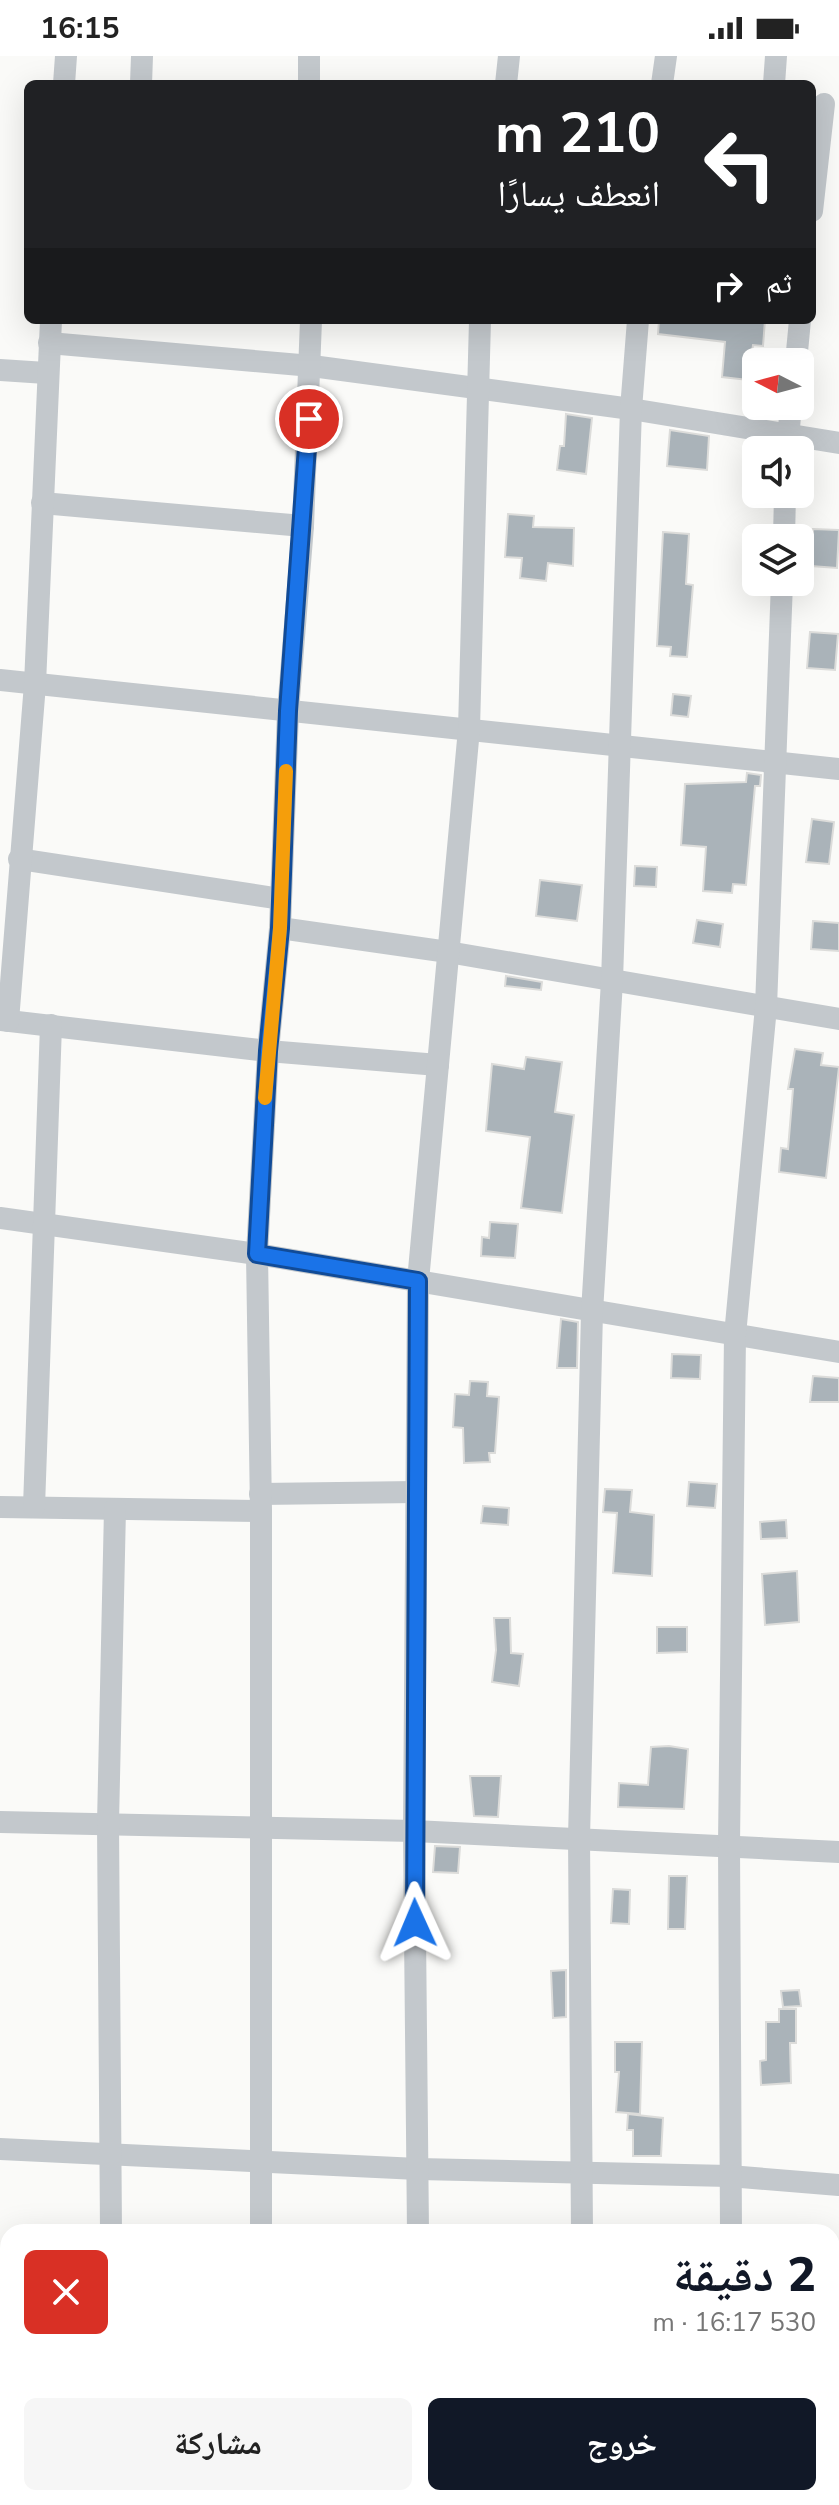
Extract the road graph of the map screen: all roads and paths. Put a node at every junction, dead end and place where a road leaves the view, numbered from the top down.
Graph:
1 (66, 56) edge
2 (142, 56) edge
3 (309, 56) edge
4 (509, 56) edge
5 (666, 56) edge
6 (776, 56) edge
7 (64, 80) edge
8 (141, 80) edge
9 (309, 80) edge
10 (506, 80) edge
11 (663, 80) edge
12 (774, 80) edge
13 (825, 104) edge
14 (816, 178) edge
15 (51, 324) edge
16 (311, 324) edge
17 (480, 324) edge
18 (638, 324) edge
19 (800, 324) edge
20 (49, 343) junction
21 (797, 348) edge
22 (312, 366) junction
23 (0, 370) edge
24 (46, 373) junction
25 (477, 388) junction
26 (631, 409) junction
27 (755, 436) edge
28 (814, 443) edge
29 (839, 443) edge
30 (42, 503) junction
31 (303, 526) junction
32 (781, 596) edge
33 (0, 680) edge
34 (35, 684) junction
35 (288, 711) junction
36 (469, 729) junction
37 (622, 744) junction
38 (775, 761) junction
39 (839, 769) edge
40 (19, 859) junction
41 (281, 899) junction
42 (280, 928) junction
43 (448, 952) junction
44 (612, 981) junction
45 (766, 1007) junction
46 (839, 1019) edge
47 (4, 1021) edge
48 (51, 1025) junction
49 (268, 1051) junction
50 (438, 1065) junction
51 (0, 1218) edge
52 (42, 1222) junction
53 (257, 1254) junction
54 (418, 1281) junction
55 (592, 1312) junction
56 (735, 1335) junction
57 (839, 1352) edge
58 (416, 1492) junction
59 (261, 1503) junction
60 (0, 1507) edge
61 (34, 1507) junction
62 (115, 1509) junction
63 (0, 1822) edge
64 (108, 1823) junction
65 (261, 1827) junction
66 (414, 1831) junction
67 (579, 1838) junction
68 (729, 1844) junction
69 (839, 1852) edge
70 (0, 2149) edge
71 (111, 2153) junction
72 (263, 2162) junction
73 (418, 2169) junction
74 (582, 2173) junction
75 (729, 2176) junction
76 (839, 2185) edge
77 (111, 2224) edge
78 (261, 2224) edge
79 (418, 2224) edge
80 (582, 2224) edge
81 (731, 2224) edge

1 - 7 street
2 - 8 street
3 - 9 street
4 - 10 street
5 - 11 street
6 - 12 street
13 - 14 street
15 - 20 street
16 - 22 street
17 - 25 street
18 - 26 street
19 - 21 street
20 - 22 street
20 - 24 street
22 - 25 street
22 - 31 street
23 - 24 street
24 - 30 street
25 - 26 street
25 - 36 street
26 - 27 street
26 - 37 street
28 - 29 street
30 - 31 street
30 - 34 street
31 - 35 street
32 - 38 street
33 - 34 street
34 - 35 street
34 - 40 street
35 - 36 street
35 - 41 street
36 - 37 street
36 - 43 street
37 - 38 street
37 - 44 street
38 - 39 street
38 - 45 street
40 - 41 street
40 - 47 street
41 - 42 street
42 - 43 street
42 - 49 street
43 - 44 street
43 - 50 street
44 - 45 street
44 - 55 street
45 - 46 street
45 - 56 street
47 - 48 street
48 - 49 street
48 - 52 street
49 - 50 street
49 - 53 street
50 - 54 street
51 - 52 street
52 - 53 street
52 - 61 street
53 - 54 street
53 - 59 street
54 - 55 street
54 - 58 street
55 - 56 street
55 - 67 street
56 - 57 street
56 - 68 street
58 - 59 street
58 - 66 street
59 - 62 street
59 - 65 street
60 - 61 street
61 - 62 street
62 - 64 street
63 - 64 street
64 - 65 street
64 - 71 street
65 - 66 street
65 - 72 street
66 - 67 street
66 - 73 street
67 - 68 street
67 - 74 street
68 - 69 street
68 - 75 street
70 - 71 street
71 - 72 street
71 - 77 street
72 - 73 street
72 - 78 street
73 - 74 street
73 - 79 street
74 - 75 street
74 - 80 street
75 - 76 street
75 - 81 street

